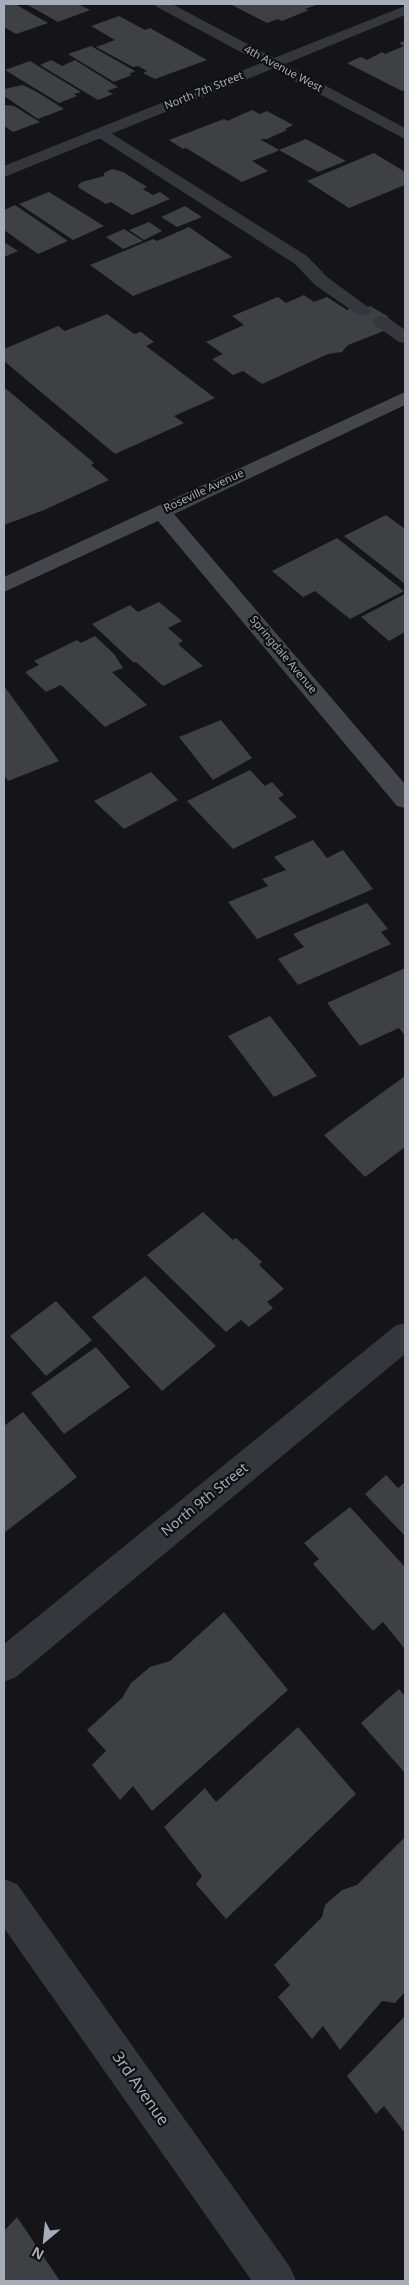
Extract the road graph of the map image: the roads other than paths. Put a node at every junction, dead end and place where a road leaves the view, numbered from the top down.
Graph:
1 (162, 4) edge
2 (405, 10) edge
3 (272, 64) junction
4 (101, 133) junction
5 (405, 134) edge
6 (4, 172) edge
7 (363, 310) dead end
8 (381, 321) dead end
9 (405, 338) edge
10 (405, 398) edge
11 (161, 510) junction
12 (4, 585) edge
13 (405, 800) edge
14 (405, 1336) edge
15 (4, 1665) edge
16 (4, 1897) edge
17 (276, 2281) edge

1 - 3 street, 4th Avenue West
2 - 3 street, North 7th Street
3 - 4 street, North 7th Street
3 - 5 street, 4th Avenue West
4 - 6 street, North 7th Street
4 - 7 lane
8 - 9 lane
10 - 11 street, Roseville Avenue
11 - 12 street, Roseville Avenue
11 - 13 street, Springdale Avenue
14 - 15 street, North 9th Street
16 - 17 street, 3rd Avenue

